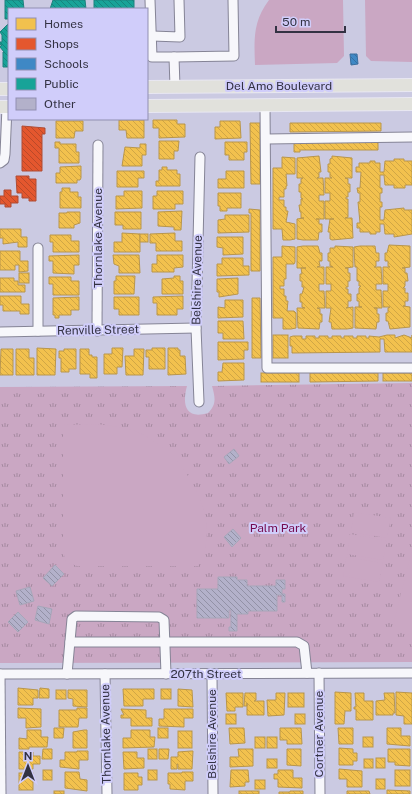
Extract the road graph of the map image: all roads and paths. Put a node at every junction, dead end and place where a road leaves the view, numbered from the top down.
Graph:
1 (150, 0) edge
2 (179, 0) edge
3 (233, 0) edge
4 (152, 36) junction
5 (174, 57) junction
6 (412, 85) edge
7 (265, 86) junction
8 (148, 87) edge
9 (175, 87) junction
10 (412, 104) edge
11 (265, 105) junction
12 (148, 106) edge
13 (5, 107) edge
14 (412, 137) edge
15 (267, 139) junction
16 (98, 146) dead end
17 (200, 157) dead end
18 (0, 163) edge
19 (38, 248) dead end
20 (196, 328) junction
21 (38, 331) junction
22 (97, 331) junction
23 (0, 332) edge
24 (412, 368) edge
25 (199, 402) dead end
26 (70, 642) junction
27 (165, 642) junction
28 (307, 673) junction
29 (319, 673) junction
30 (412, 673) edge
31 (0, 674) edge
32 (67, 674) junction
33 (105, 674) junction
34 (166, 674) junction
35 (212, 674) junction
36 (1, 794) edge
37 (108, 794) edge
38 (213, 794) edge
39 (320, 794) edge

1 - 4 street
2 - 4 street
3 - 5 street
4 - 5 street
5 - 9 street
6 - 7 main road, Del Amo Boulevard
7 - 9 main road, Del Amo Boulevard
7 - 11 main road
8 - 9 main road, Del Amo Boulevard
10 - 11 main road, Del Amo Boulevard
11 - 12 main road, Del Amo Boulevard
11 - 15 street
13 - 18 street
14 - 15 street
15 - 24 street
16 - 22 street, Thornlake Avenue
17 - 20 street, Belshire Avenue
19 - 21 street
20 - 22 street, Renville Street
20 - 25 street, Belshire Avenue
21 - 22 street, Renville Street
21 - 23 street, Renville Street
26 - 27 street
26 - 27 street
26 - 32 street
27 - 28 street
27 - 34 street
28 - 29 street, 207th Street
28 - 35 street, 207th Street
29 - 30 street, 207th Street
29 - 39 street, Cortner Avenue
31 - 32 street, 207th Street
31 - 36 street
32 - 33 street, 207th Street
33 - 34 street, 207th Street
33 - 37 street, Thornlake Avenue
34 - 35 street, 207th Street
35 - 38 street, Belshire Avenue

